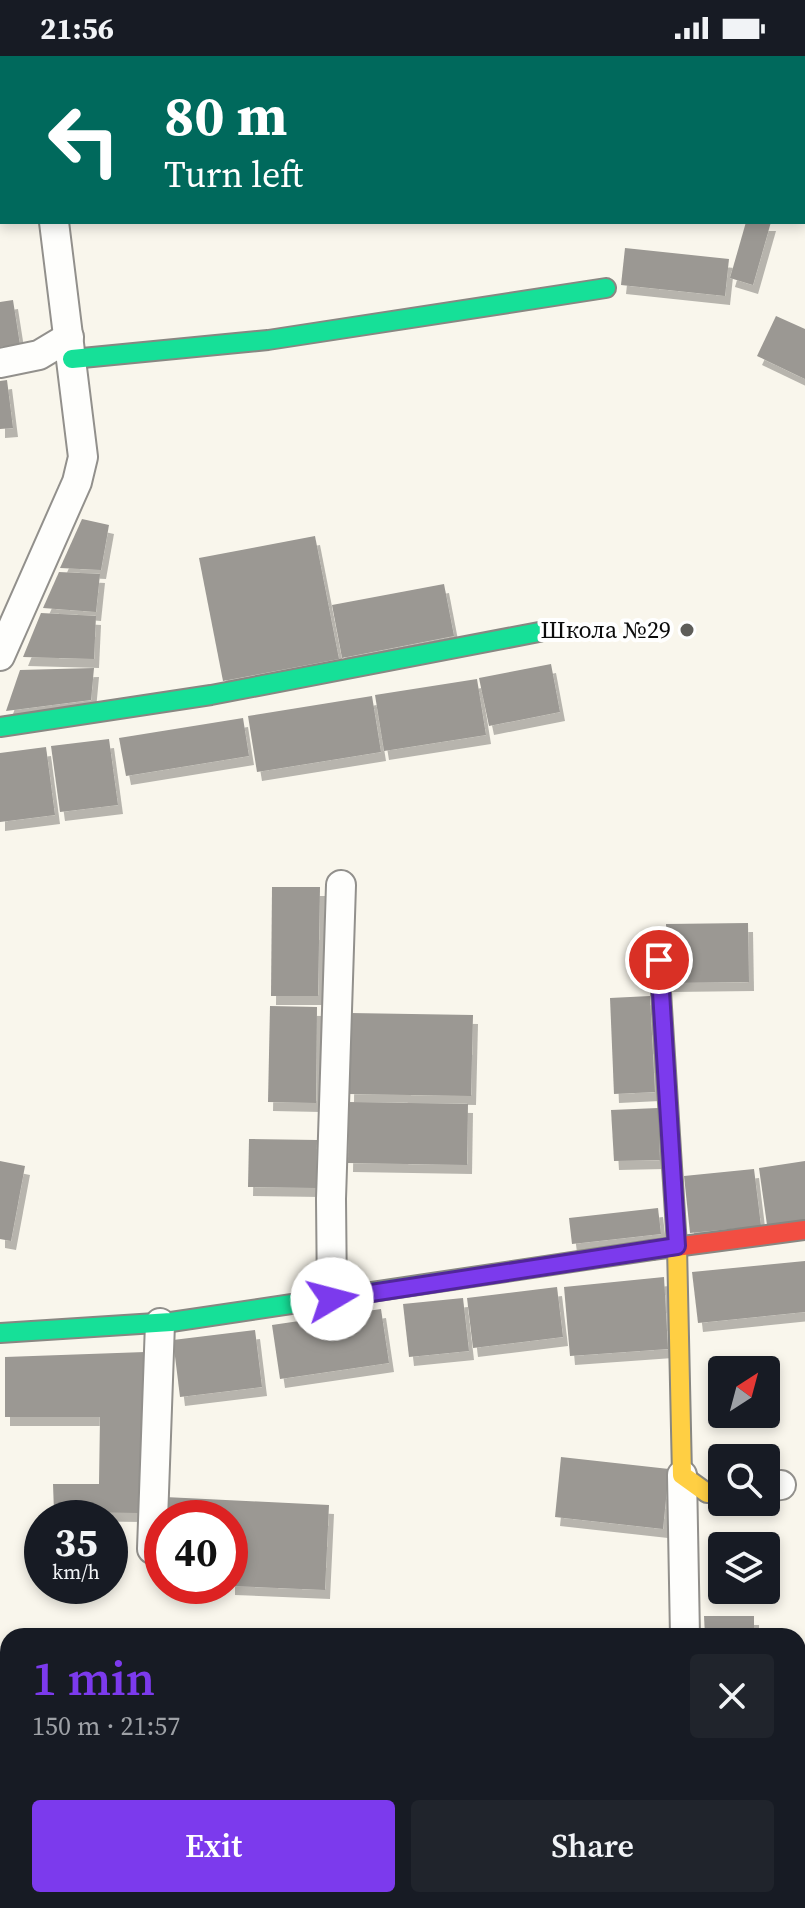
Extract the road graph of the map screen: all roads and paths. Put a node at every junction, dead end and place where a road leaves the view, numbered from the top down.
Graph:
1 (54, 224) edge
2 (606, 288) dead end
3 (70, 348) junction
4 (0, 363) edge
5 (539, 632) dead end
6 (0, 656) edge
7 (0, 727) edge
8 (341, 885) dead end
9 (659, 960) dead end
10 (805, 1230) edge
11 (677, 1246) junction
12 (332, 1299) junction
13 (160, 1323) junction
14 (0, 1333) edge
15 (682, 1475) junction
16 (708, 1493) edge
17 (154, 1500) edge
18 (685, 1628) edge

1 - 3 street
2 - 3 street
3 - 4 street
3 - 6 street
5 - 7 street
8 - 12 street
9 - 11 street
10 - 11 street
11 - 12 street
11 - 15 street
12 - 13 street
13 - 14 street
13 - 17 street
15 - 16 street
15 - 18 street

